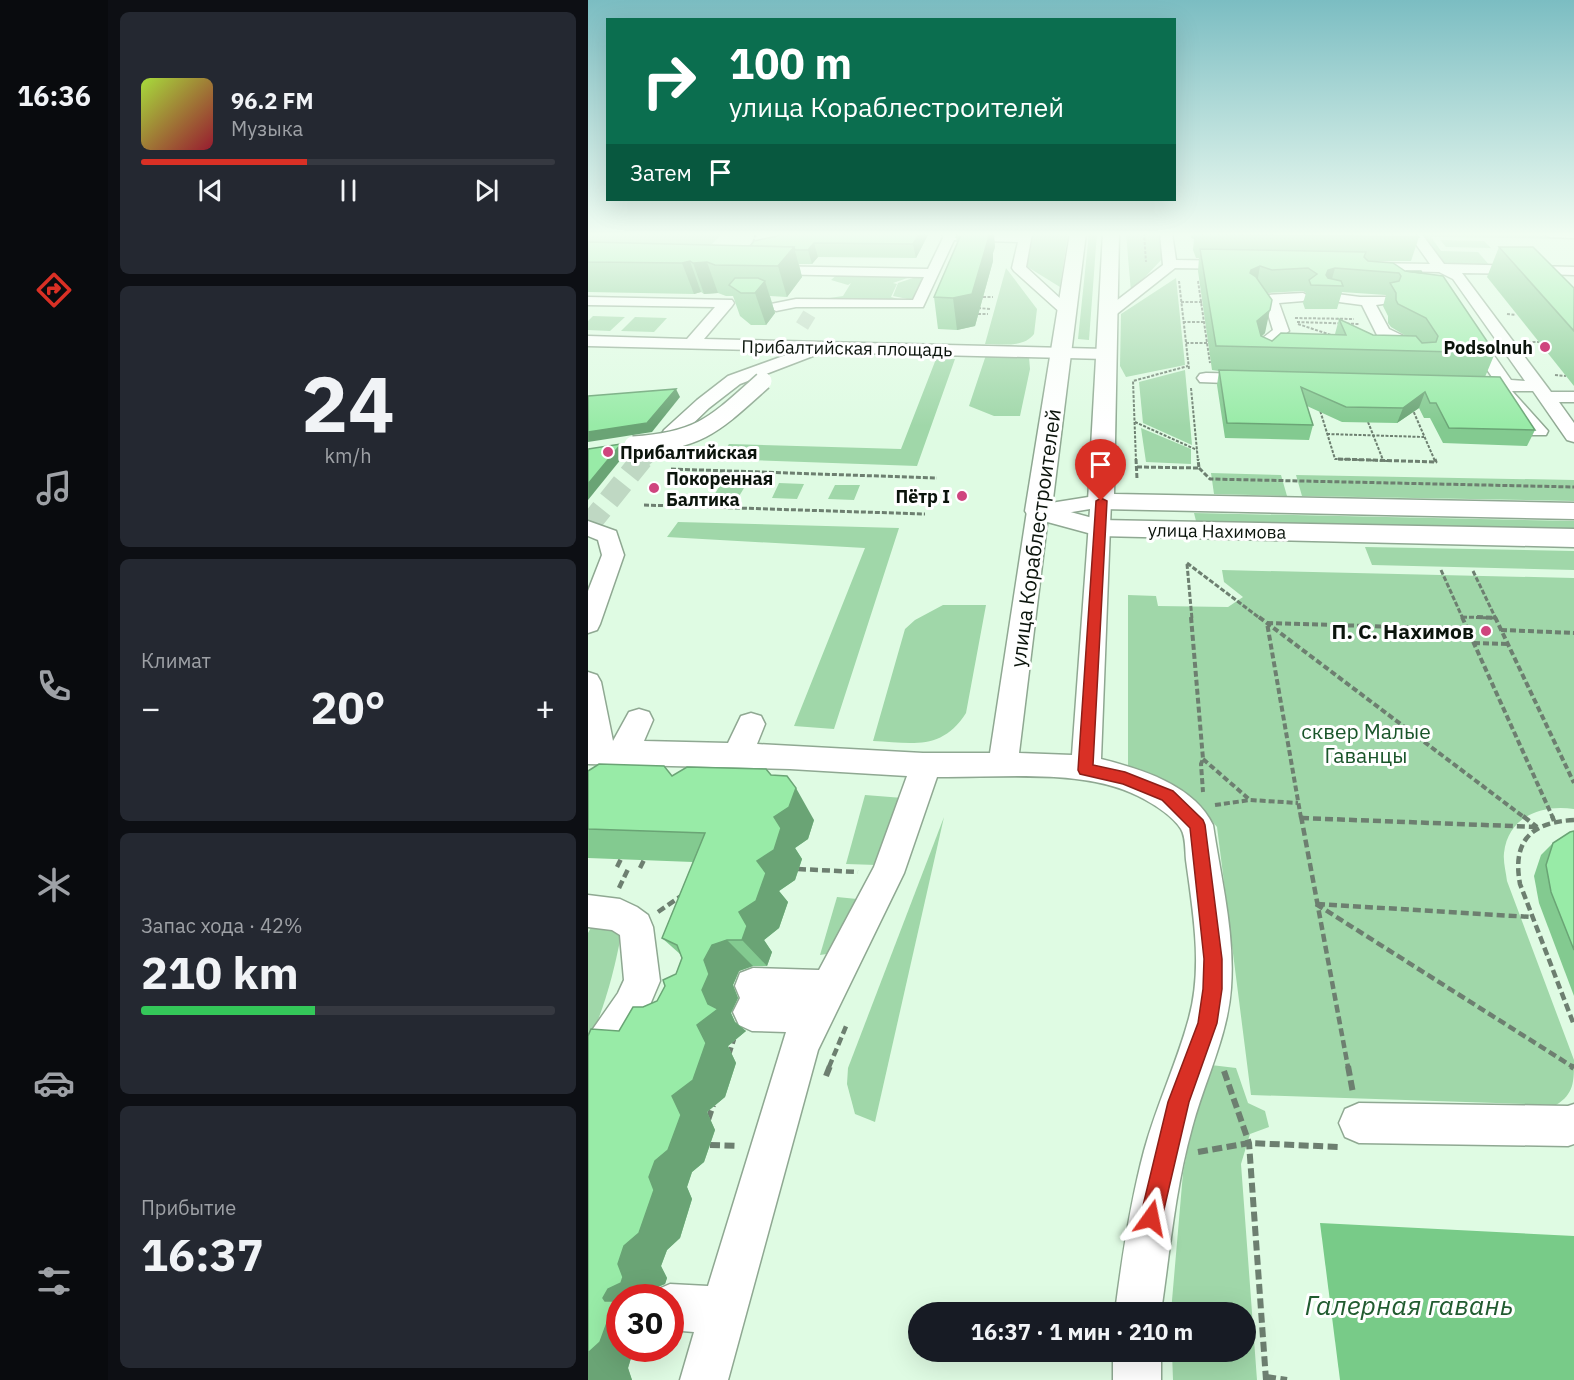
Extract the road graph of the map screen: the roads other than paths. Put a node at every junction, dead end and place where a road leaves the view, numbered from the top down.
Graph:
1 (800, 297) tunnel mouth
2 (921, 297) edge
3 (1052, 297) edge
4 (1070, 297) edge
5 (1109, 297) edge
6 (1130, 297) edge
7 (1258, 297) edge
8 (1299, 297) edge
9 (1333, 297) edge
10 (1390, 297) edge
11 (1466, 297) edge
12 (1271, 300) junction
13 (588, 301) edge
14 (1367, 301) junction
15 (727, 303) junction
16 (796, 303) junction
17 (776, 307) edge
18 (1068, 312) junction
19 (1108, 314) junction
20 (1462, 322) edge
21 (588, 341) edge
22 (691, 344) junction
23 (826, 347) junction
24 (1062, 353) junction
25 (1106, 354) junction
26 (1266, 358) edge
27 (1419, 361) edge
28 (765, 374) junction
29 (1203, 378) road end
30 (1272, 380) edge
31 (1477, 385) edge
32 (1503, 385) junction
33 (1545, 386) junction
34 (1574, 397) edge
35 (1539, 431) dead end
36 (671, 434) tunnel mouth
37 (1574, 436) edge
38 (623, 446) edge
39 (1101, 501) junction
40 (1038, 511) junction
41 (1574, 511) edge
42 (588, 528) edge
43 (1099, 528) junction
44 (1574, 538) edge
45 (588, 624) edge
46 (588, 682) edge
47 (639, 720) dead end
48 (751, 724) dead end
49 (604, 752) edge
50 (737, 756) junction
51 (1003, 764) junction
52 (926, 765) junction
53 (1086, 770) junction
54 (588, 911) edge
55 (832, 1006) junction
56 (748, 1009) road end
57 (588, 1070) edge
58 (1359, 1123) road end
59 (1574, 1124) edge
60 (1139, 1302) edge
61 (684, 1308) edge
62 (724, 1311) junction
63 (1137, 1362) edge
64 (705, 1380) edge
65 (1137, 1380) edge

1 - 16 street
2 - 16 street
3 - 18 street
4 - 18 main road, улица Кораблестроителей
5 - 19 main road
6 - 19 street
7 - 12 street
8 - 12 street
9 - 14 street
10 - 14 street
11 - 33 street
12 - 26 street
13 - 15 street
14 - 27 street
15 - 16 street
15 - 22 street
16 - 17 street
18 - 24 main road, улица Кораблестроителей
19 - 25 main road
20 - 32 street
21 - 22 street, Прибалтийская площадь
22 - 23 street, Прибалтийская площадь
23 - 24 street, Прибалтийская площадь
23 - 28 street
23 - 28 street
24 - 25 street, Прибалтийская площадь
24 - 40 main road, улица Кораблестроителей
25 - 39 main road
28 - 36 street
28 - 38 street, bridge
29 - 30 street
31 - 32 street
32 - 33 street
32 - 35 street
33 - 34 street
33 - 37 street
39 - 40 street, улица Нахимова
39 - 41 main road, улица Нахимова
39 - 43 street
40 - 43 main road, улица Нахимова
40 - 51 street, улица Кораблестроителей
42 - 45 street
43 - 44 main road, улица Нахимова
43 - 53 street
46 - 49 street
47 - 49 street
48 - 50 street
49 - 50 street
50 - 52 street
51 - 52 street
51 - 53 street
52 - 55 street
53 - 60 street
54 - 57 street
55 - 56 street
55 - 62 street
58 - 59 street
61 - 62 street
62 - 64 street
63 - 65 street

